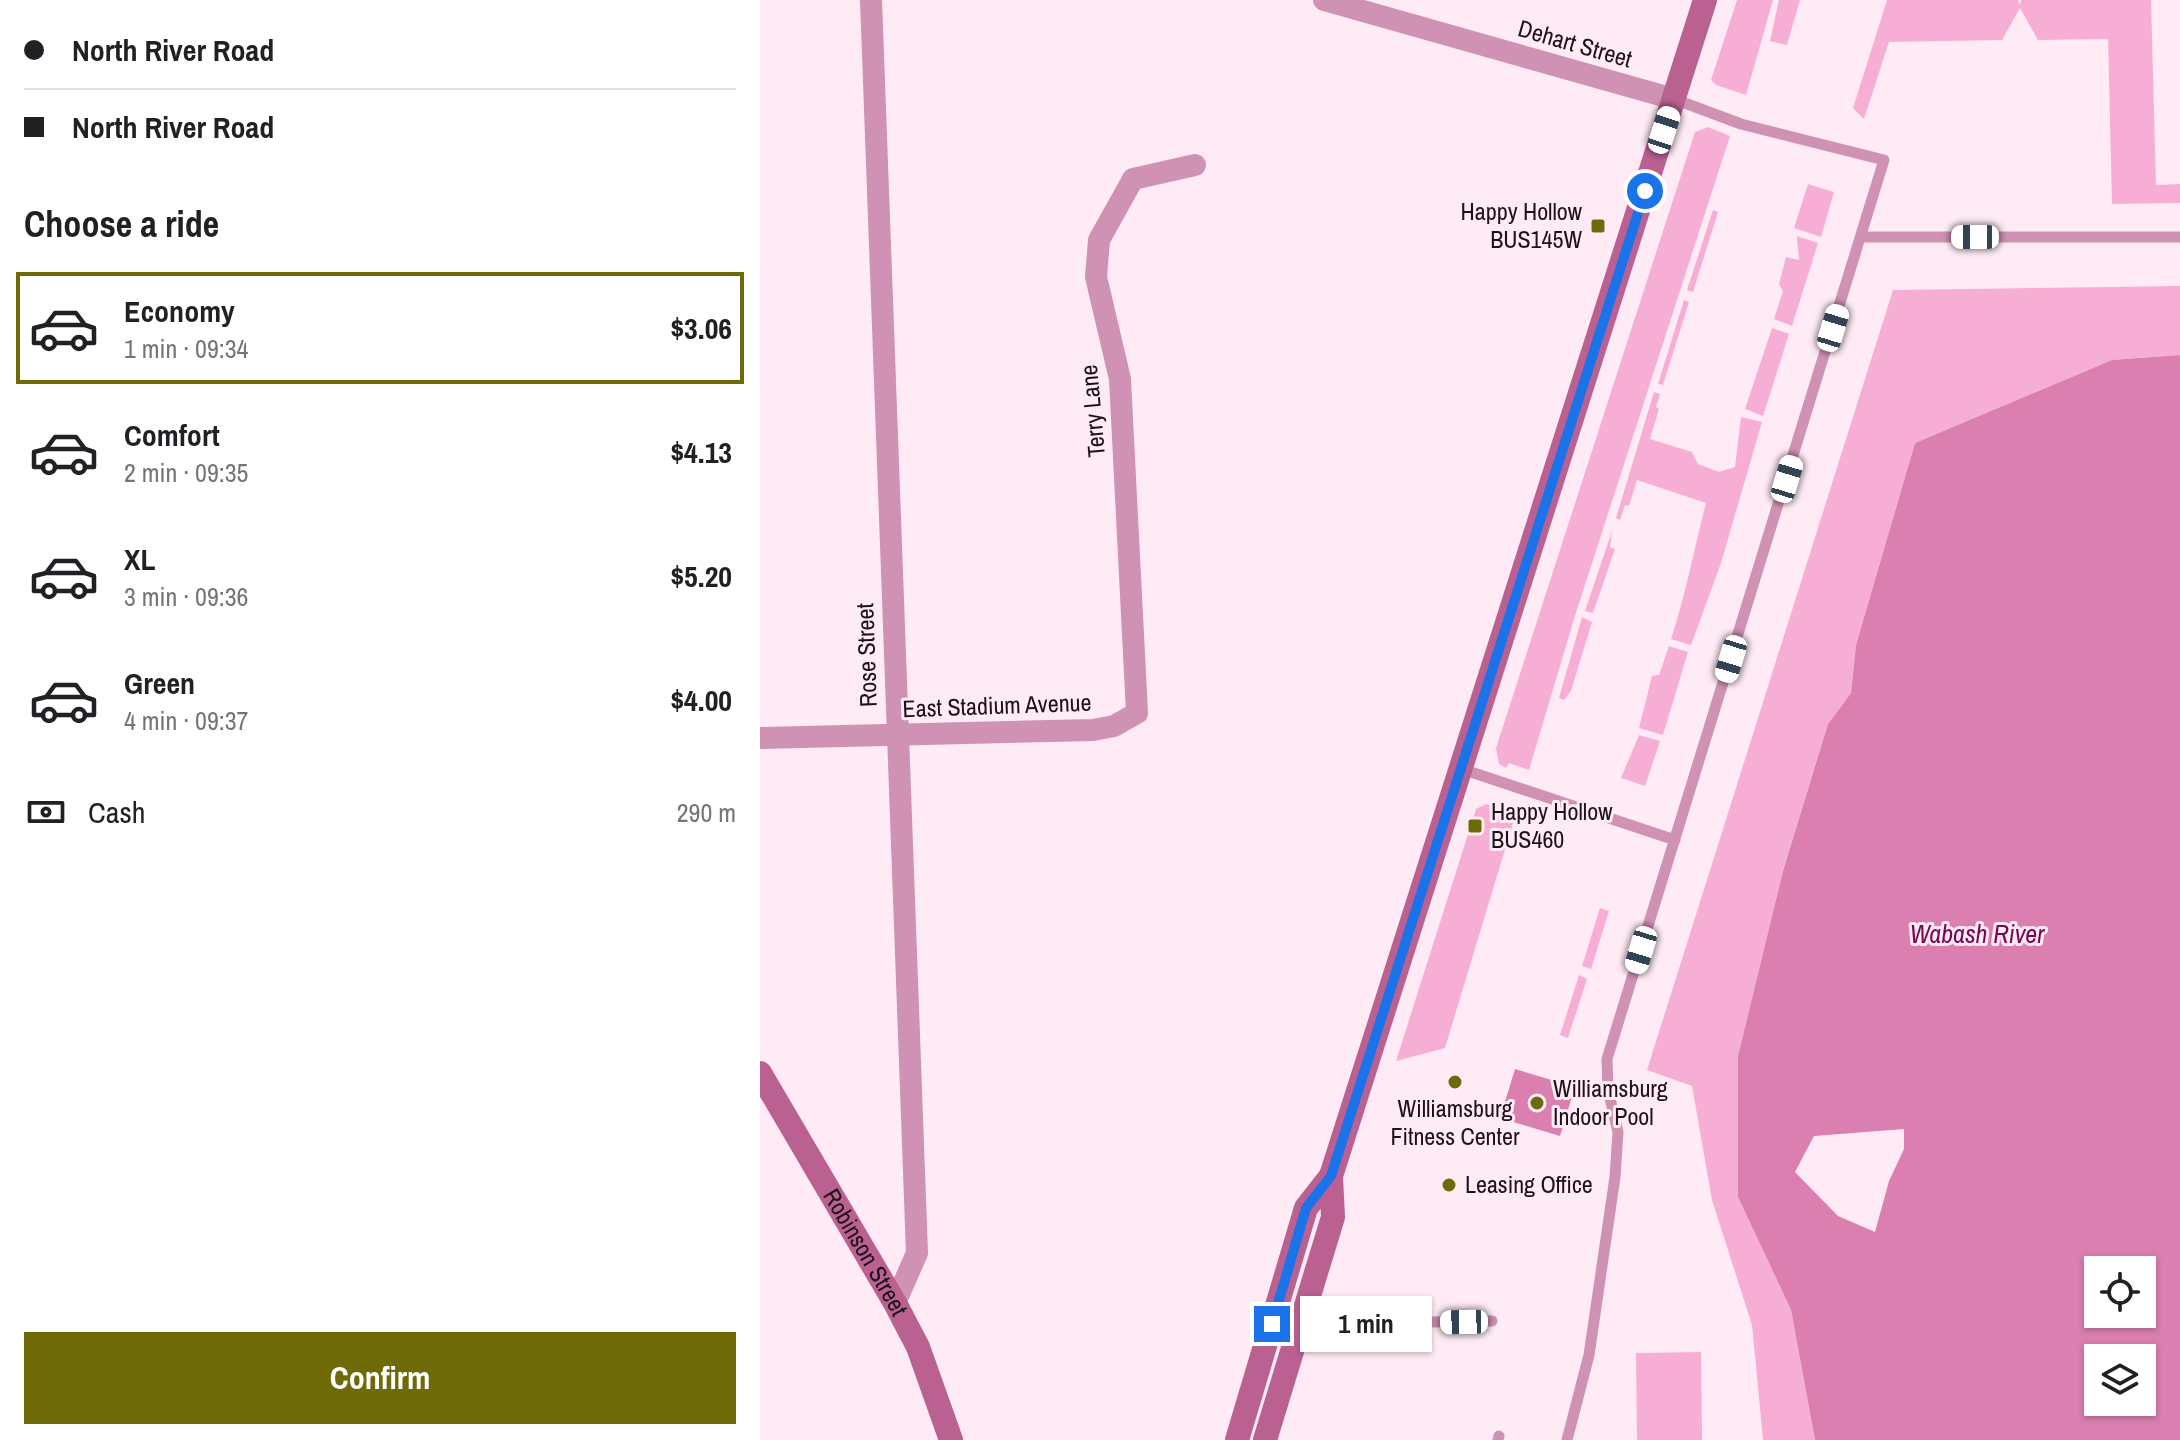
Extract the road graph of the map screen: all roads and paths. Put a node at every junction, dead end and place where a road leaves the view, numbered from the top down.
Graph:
1 (871, 0) edge
2 (1324, 0) edge
3 (1705, 0) edge
4 (1674, 99) junction
5 (1195, 165) dead end
6 (1861, 237) junction
7 (2180, 237) edge
8 (1137, 713) joint
9 (896, 735) junction
10 (760, 738) edge
11 (1462, 769) junction
12 (1675, 840) junction
13 (760, 1073) edge
14 (1331, 1176) junction
15 (895, 1303) junction
16 (1492, 1321) dead end
17 (1299, 1324) junction
18 (951, 1440) edge
19 (1237, 1440) edge
20 (1265, 1440) edge
21 (1567, 1440) edge

1 - 9 street, Rose Street
2 - 4 street, Dehart Street
3 - 4 main road
4 - 6 lane
4 - 11 main road
5 - 8 street, Terry Lane
6 - 7 lane
6 - 12 lane
8 - 9 street, East Stadium Avenue
9 - 10 street, East Stadium Avenue
9 - 15 street, Rose Street
11 - 12 lane
11 - 14 main road
12 - 21 lane
13 - 15 main road, Robinson Street
14 - 17 main road
14 - 19 main road
15 - 18 main road, Robinson Street
16 - 17 lane
17 - 20 main road

